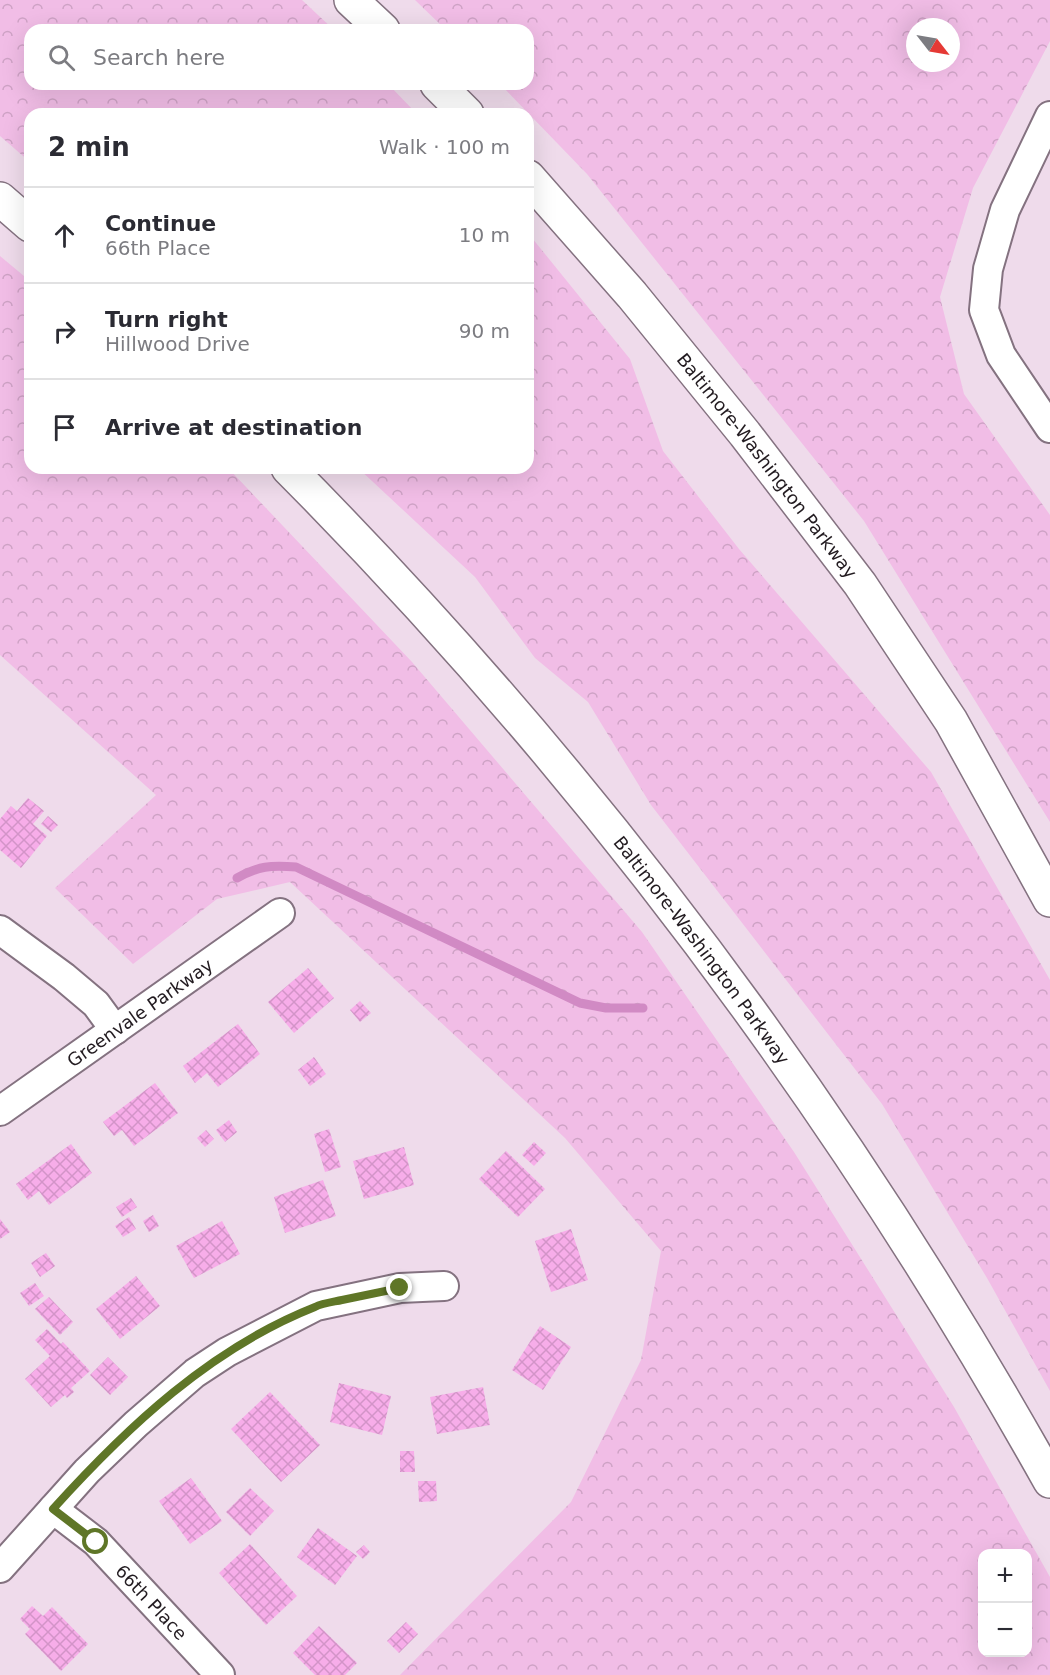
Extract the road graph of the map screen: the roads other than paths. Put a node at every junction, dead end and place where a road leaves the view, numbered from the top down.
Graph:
1 (351, 0) edge
2 (377, 24) edge
3 (443, 90) edge
4 (461, 108) edge
5 (1050, 116) edge
6 (534, 184) edge
7 (0, 199) edge
8 (24, 220) edge
9 (1050, 428) edge
10 (294, 474) edge
11 (1050, 900) edge
12 (280, 913) dead end
13 (0, 930) edge
14 (115, 1030) junction
15 (0, 1111) edge
16 (444, 1286) dead end
17 (1050, 1481) edge
18 (53, 1509) junction
19 (0, 1568) edge
20 (220, 1675) edge

1 - 2 highway
3 - 4 highway
5 - 9 street
6 - 11 highway, Baltimore-Washington Parkway
7 - 8 highway
10 - 17 highway, Baltimore-Washington Parkway
12 - 14 street, Greenvale Parkway
13 - 14 street
14 - 15 street, Greenvale Parkway
16 - 18 street
18 - 19 street
18 - 20 street, 66th Place

